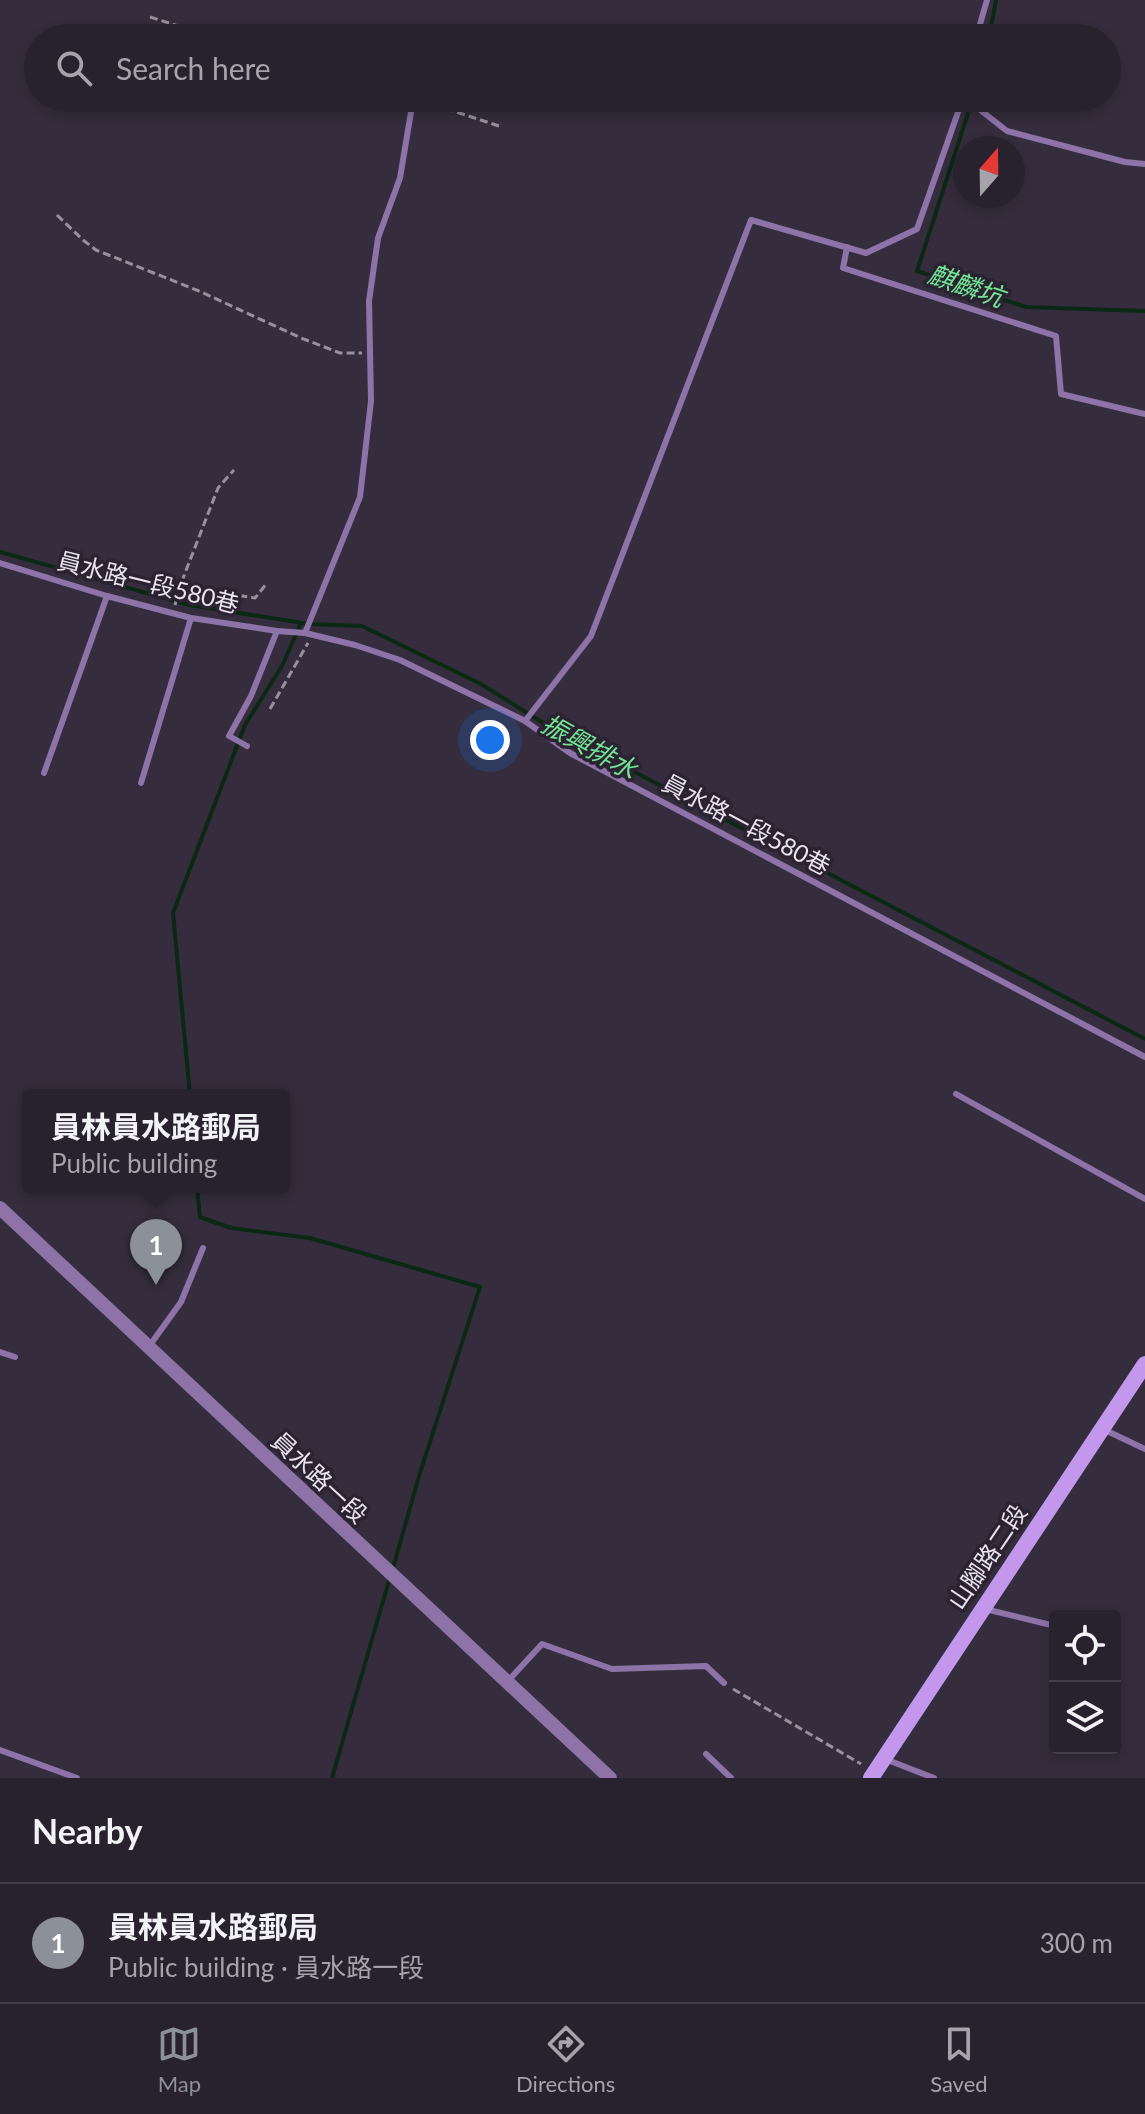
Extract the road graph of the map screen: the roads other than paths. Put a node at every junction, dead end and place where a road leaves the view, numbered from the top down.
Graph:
1 (987, 0) edge
2 (980, 24) edge
3 (411, 112) edge
4 (959, 112) edge
5 (982, 112) edge
6 (1145, 164) edge
7 (847, 247) junction
8 (1145, 414) edge
9 (0, 563) edge
10 (107, 596) junction
11 (191, 618) junction
12 (277, 631) junction
13 (309, 634) junction
14 (525, 721) junction
15 (247, 746) dead end
16 (44, 773) dead end
17 (141, 783) dead end
18 (1145, 1057) edge
19 (956, 1094) dead end
20 (1145, 1199) edge
21 (0, 1208) edge
22 (203, 1248) dead end
23 (148, 1348) junction
24 (0, 1352) edge
25 (15, 1357) dead end
26 (1145, 1364) edge
27 (1102, 1429) junction
28 (1145, 1449) edge
29 (982, 1609) junction
30 (1049, 1625) edge
31 (507, 1683) junction
32 (724, 1683) road end
33 (0, 1750) edge
34 (706, 1754) dead end
35 (876, 1769) edge
36 (77, 1778) edge
37 (610, 1778) edge
38 (731, 1778) edge
39 (934, 1778) edge

1 - 2 lane
3 - 13 lane
4 - 7 lane
5 - 6 lane
7 - 8 lane
7 - 14 lane
9 - 10 lane, 員水路一段580巷
10 - 11 lane, 員水路一段580巷
10 - 16 lane
11 - 12 lane, 員水路一段580巷
11 - 17 lane
12 - 13 lane, 員水路一段580巷
12 - 15 lane
13 - 14 lane, 員水路一段580巷
14 - 18 lane, 員水路一段580巷
19 - 20 lane
21 - 23 street, 員水路一段
22 - 23 lane
23 - 31 street, 員水路一段
24 - 25 lane
26 - 27 main road, 山腳路二段
27 - 28 lane
27 - 29 main road, 山腳路二段
29 - 30 lane
29 - 35 main road, 山腳路二段
31 - 32 lane
31 - 37 street, 員水路一段
33 - 36 lane
34 - 38 lane
35 - 39 lane

